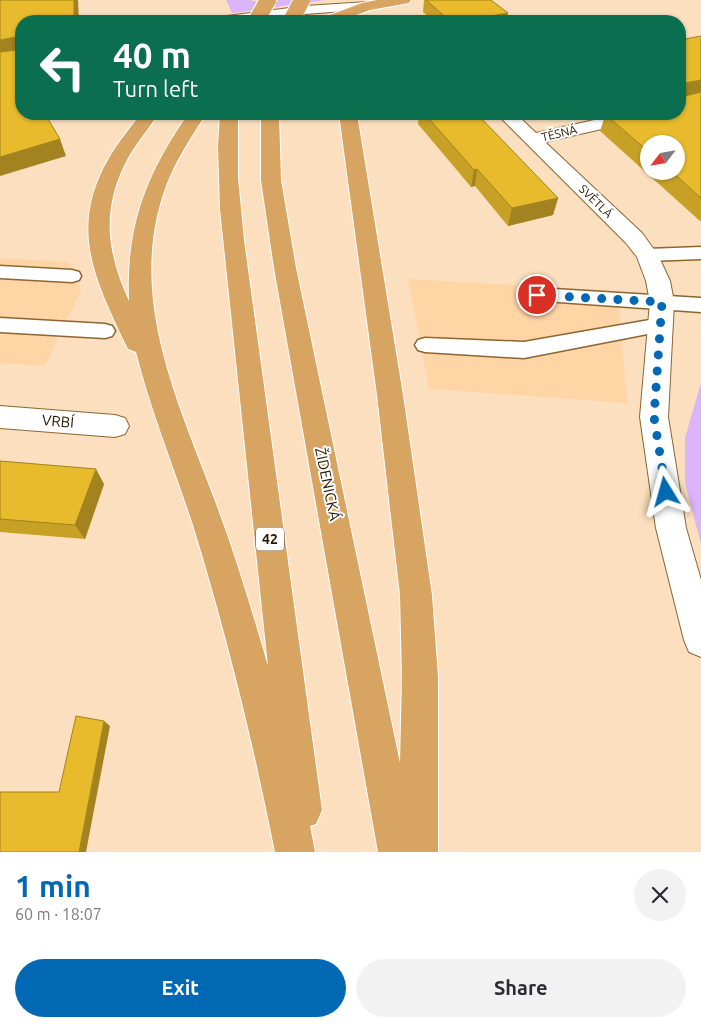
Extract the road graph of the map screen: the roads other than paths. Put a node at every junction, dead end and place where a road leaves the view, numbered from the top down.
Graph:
1 (268, 0) edge
2 (302, 0) edge
3 (404, 0) edge
4 (366, 6) junction
5 (418, 6) dead end
6 (259, 15) edge
7 (270, 15) edge
8 (296, 15) edge
9 (322, 15) edge
10 (343, 15) edge
11 (396, 15) edge
12 (145, 120) edge
13 (193, 120) edge
14 (229, 120) edge
15 (270, 120) edge
16 (339, 120) edge
17 (349, 120) edge
18 (512, 120) edge
19 (617, 120) edge
20 (532, 139) junction
21 (355, 159) junction
22 (701, 254) edge
23 (647, 255) junction
24 (0, 272) edge
25 (72, 276) dead end
26 (537, 295) dead end
27 (701, 305) edge
28 (662, 314) junction
29 (0, 325) edge
30 (106, 331) dead end
31 (425, 345) dead end
32 (158, 387) junction
33 (0, 417) edge
34 (115, 426) dead end
35 (700, 636) edge
36 (295, 852) edge
37 (306, 852) edge
38 (398, 852) edge
39 (418, 852) edge

1 - 6 highway, bridge
2 - 8 highway, bridge
3 - 4 highway
4 - 7 street
4 - 9 street
4 - 10 highway
5 - 11 highway
12 - 32 highway
13 - 32 highway
14 - 37 highway, 42
15 - 38 highway, ŽIDENICKÁ
16 - 21 highway
17 - 21 highway
18 - 20 street, SVĚTLÁ
19 - 20 street, TĚSNÁ
20 - 23 street, SVĚTLÁ
21 - 39 highway
22 - 23 lane
23 - 28 street, SVĚTLÁ
24 - 25 lane
26 - 28 lane
27 - 28 lane
28 - 31 lane
28 - 35 street, SVĚTLÁ
29 - 30 lane
32 - 36 highway
33 - 34 street, VRBÍ

